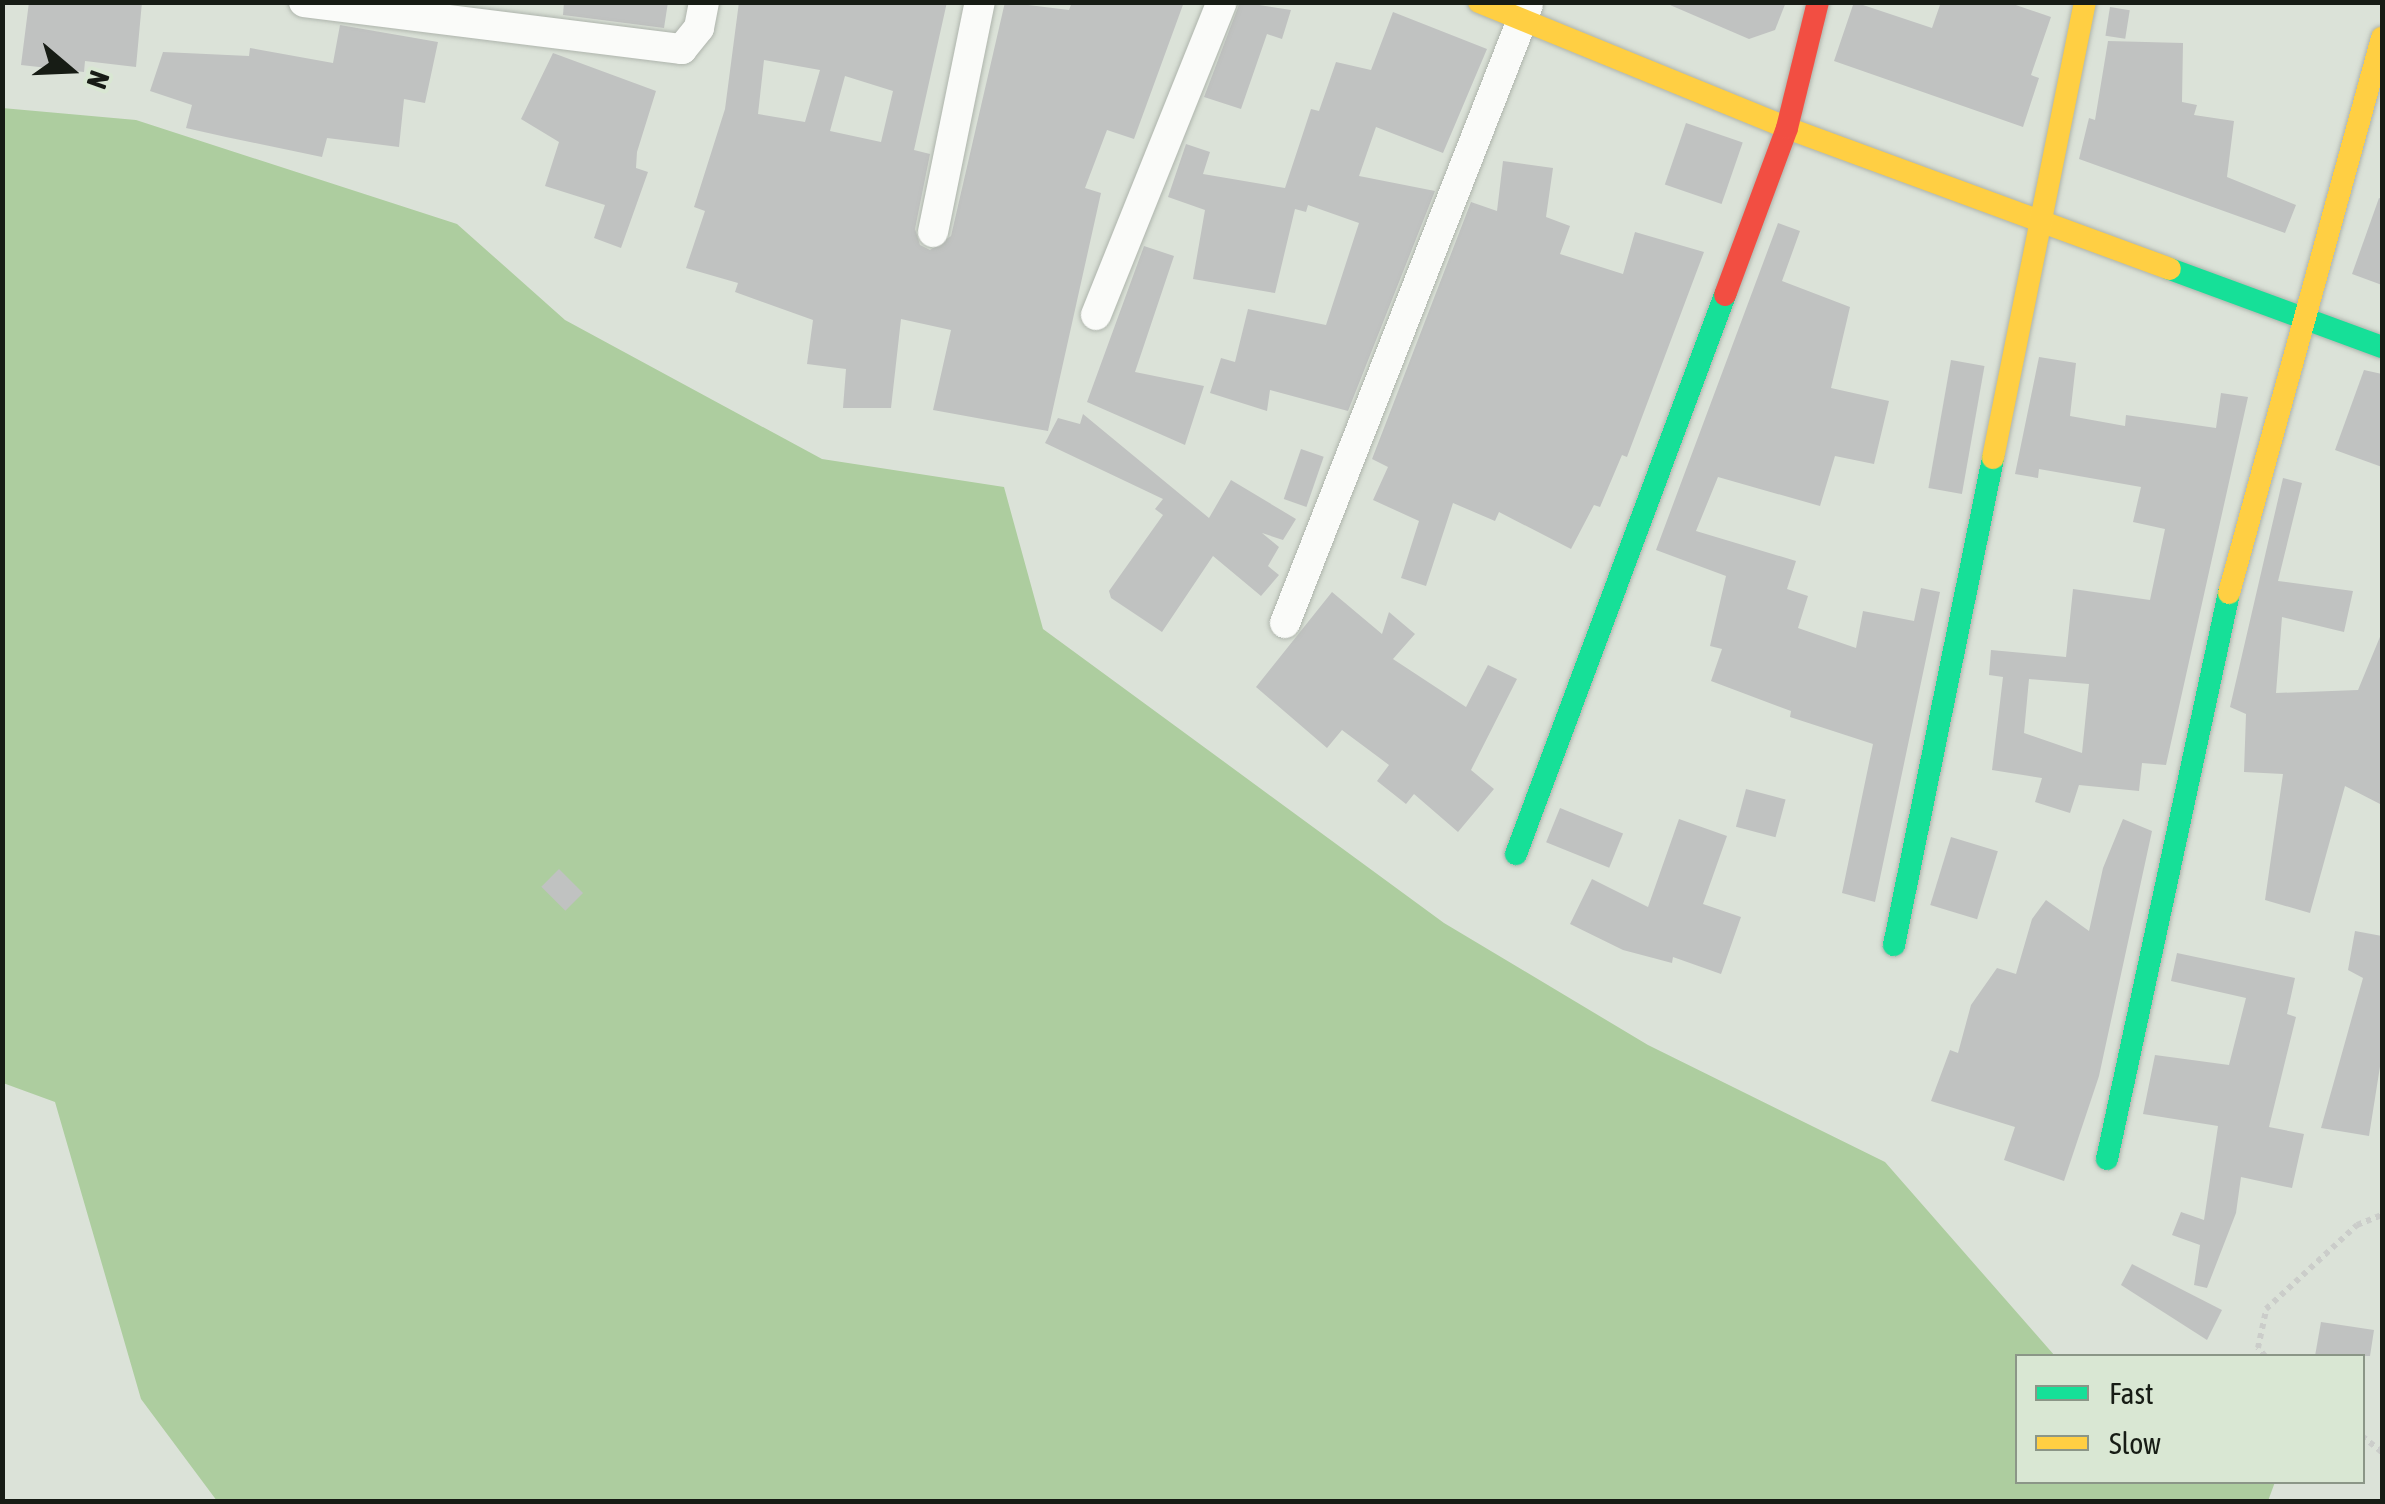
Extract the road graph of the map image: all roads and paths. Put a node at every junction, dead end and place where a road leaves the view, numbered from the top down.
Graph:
1 (304, 2) edge
2 (704, 2) edge
3 (980, 2) edge
4 (1222, 2) edge
5 (1480, 2) edge
6 (1818, 2) edge
7 (2084, 2) edge
8 (1526, 12) edge
9 (2382, 38) edge
10 (1786, 128) junction
11 (2042, 225) junction
12 (933, 232) dead end
13 (1096, 315) dead end
14 (2300, 318) junction
15 (2382, 346) edge
16 (1285, 623) dead end
17 (1516, 854) dead end
18 (1894, 945) dead end
19 (2107, 1159) dead end
20 (2382, 1215) edge
21 (2263, 1354) edge

1 - 2 street
3 - 12 street
4 - 13 street
5 - 8 street
6 - 10 street
7 - 11 street
8 - 10 street
8 - 16 street
9 - 14 street
10 - 11 street
10 - 17 street
11 - 14 street
11 - 18 street
14 - 15 street
14 - 19 street
20 - 21 path

